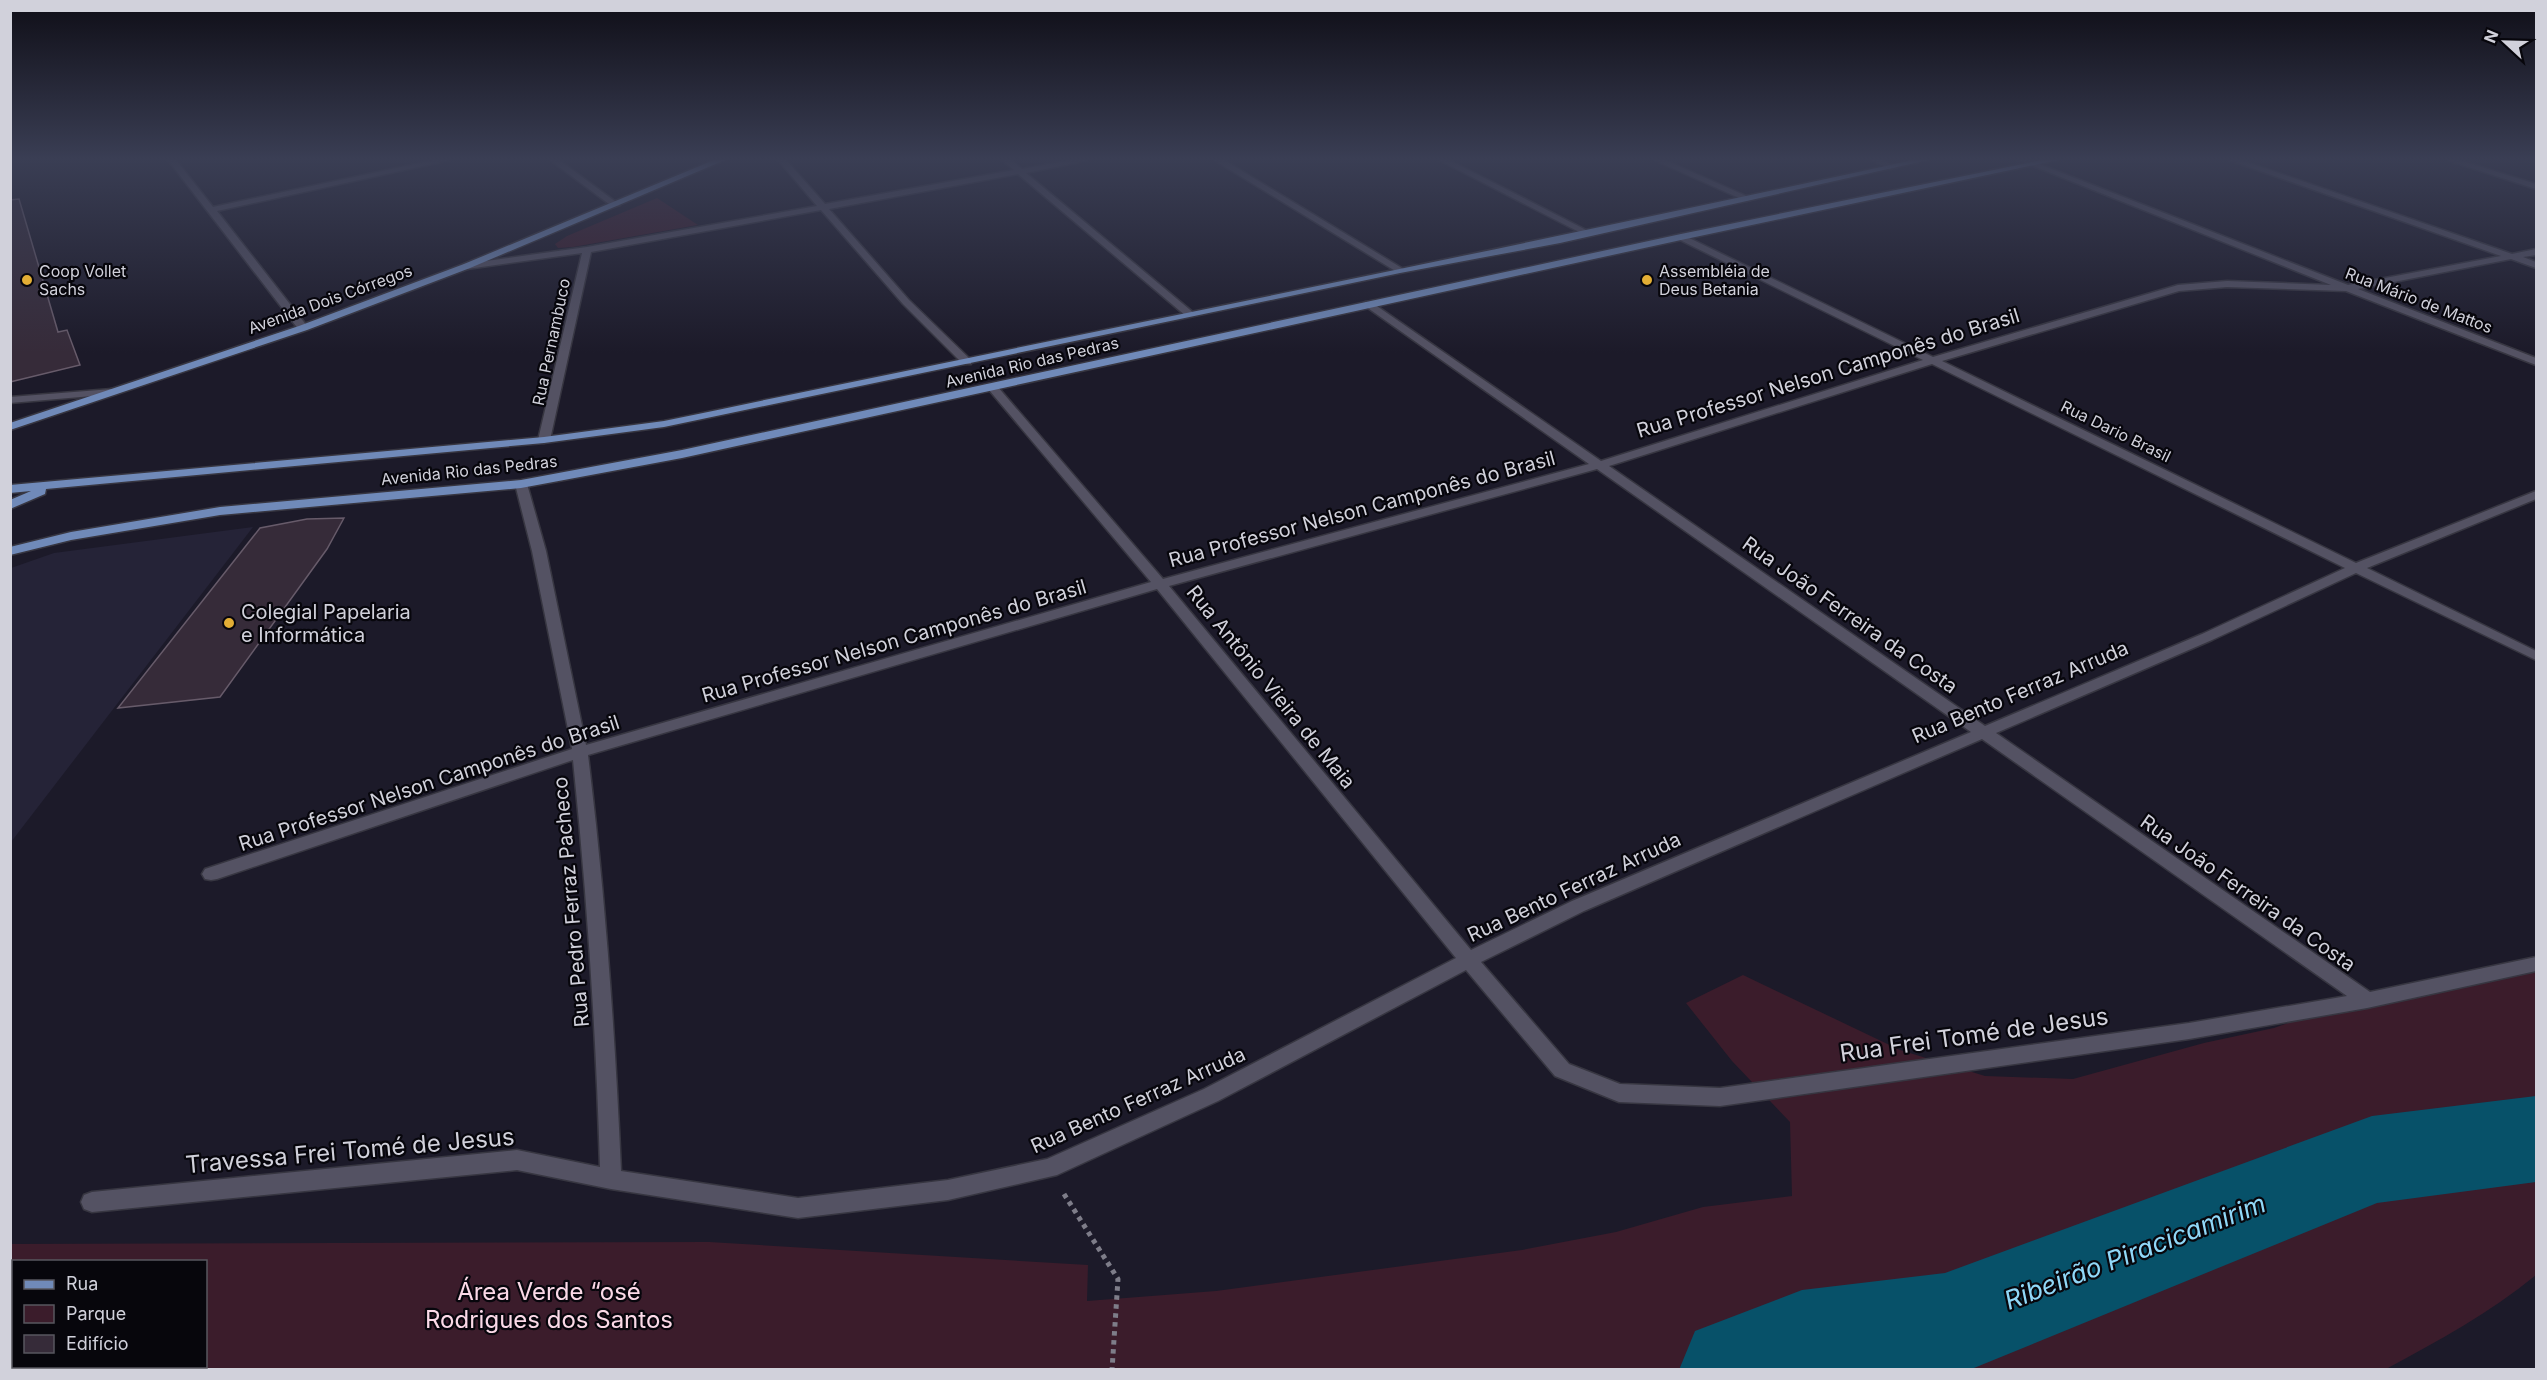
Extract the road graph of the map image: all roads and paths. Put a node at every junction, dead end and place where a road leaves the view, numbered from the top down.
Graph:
1 (222, 224) edge
2 (569, 224) edge
3 (724, 224) edge
4 (839, 224) edge
5 (1084, 224) edge
6 (1325, 224) edge
7 (1571, 224) edge
8 (1629, 224) edge
9 (1739, 224) edge
10 (2184, 224) edge
11 (2420, 224) edge
12 (1588, 233) junction
13 (1681, 237) junction
14 (587, 250) junction
15 (2536, 252) edge
16 (2515, 257) junction
17 (2536, 265) edge
18 (467, 267) junction
19 (1400, 270) junction
20 (2346, 288) junction
21 (1368, 304) junction
22 (1190, 314) junction
23 (303, 328) junction
24 (1933, 360) junction
25 (967, 362) junction
26 (2536, 362) edge
27 (993, 388) junction
28 (112, 392) junction
29 (10, 400) edge
30 (10, 427) edge
31 (544, 440) junction
32 (1599, 465) junction
33 (61, 484) junction
34 (521, 484) junction
35 (10, 489) edge
36 (2536, 495) edge
37 (10, 505) edge
38 (10, 551) edge
39 (2357, 567) junction
40 (1160, 584) junction
41 (2536, 656) edge
42 (1984, 732) junction
43 (580, 753) junction
44 (211, 874) dead end
45 (1468, 960) junction
46 (2536, 964) edge
47 (2367, 1000) junction
48 (1048, 1168) junction
49 (611, 1179) junction
50 (92, 1202) dead end
51 (1112, 1370) edge

1 - 23 street
2 - 18 main road, Avenida Dois Córregos
3 - 14 street
4 - 25 street
5 - 22 street
6 - 19 street
7 - 12 street
8 - 12 main road, Avenida Rio das Pedras
9 - 13 main road, Avenida Rio das Pedras
10 - 20 street, Rua Mário de Mattos
11 - 16 street
12 - 19 main road, Avenida Rio das Pedras
13 - 21 main road, Avenida Rio das Pedras
13 - 24 street, Rua Dario Brasil
14 - 18 street
14 - 31 street, Rua Pernambuco
15 - 16 street, Rua Professor Nelson Camponês do Brasil
16 - 17 street
16 - 20 street, Rua Professor Nelson Camponês do Brasil
18 - 23 main road, Avenida Dois Córregos
19 - 21 main road
19 - 22 main road, Avenida Rio das Pedras
20 - 24 street, Rua Professor Nelson Camponês do Brasil
20 - 26 street, Rua Mário de Mattos
21 - 27 main road, Avenida Rio das Pedras
21 - 32 street, Rua João Ferreira da Costa
22 - 25 main road, Avenida Rio das Pedras
23 - 28 main road, Avenida Dois Córregos
24 - 32 street, Rua Professor Nelson Camponês do Brasil
24 - 39 street, Rua Dario Brasil
25 - 31 main road, Avenida Rio das Pedras
27 - 34 main road, Avenida Rio das Pedras
27 - 40 street, Rua Antônio Vieira de Maia
28 - 29 street
28 - 30 main road, Avenida Dois Córregos
31 - 33 main road, Avenida Rio das Pedras
32 - 40 street, Rua Professor Nelson Camponês do Brasil
32 - 42 street, Rua João Ferreira da Costa
33 - 35 main road, Avenida Rio das Pedras
33 - 37 main road
34 - 38 main road, Avenida Rio das Pedras
34 - 43 street, Rua Pedro Ferraz Pacheco
36 - 39 street, Rua Bento Ferraz Arruda
39 - 41 street, Rua Dario Brasil
39 - 42 street, Rua Bento Ferraz Arruda
40 - 43 street, Rua Professor Nelson Camponês do Brasil
40 - 45 street, Rua Antônio Vieira de Maia
42 - 45 street, Rua Bento Ferraz Arruda
42 - 47 street, Rua João Ferreira da Costa
43 - 44 street, Rua Professor Nelson Camponês do Brasil
43 - 49 street, Rua Pedro Ferraz Pacheco
45 - 47 street, Rua Frei Tomé de Jesus
45 - 48 street, Rua Bento Ferraz Arruda
46 - 47 street, Rua Frei Tomé de Jesus
48 - 49 street, Rua Bento Ferraz Arruda
48 - 51 path
49 - 50 street, Travessa Frei Tomé de Jesus

